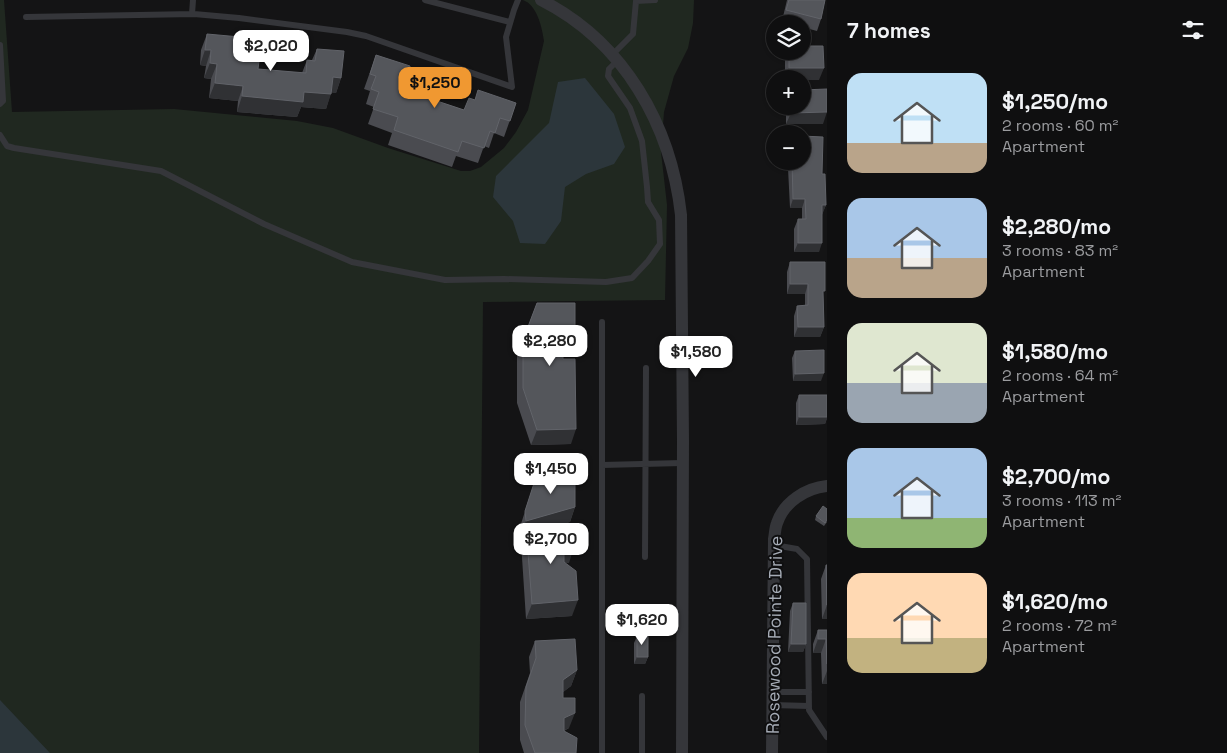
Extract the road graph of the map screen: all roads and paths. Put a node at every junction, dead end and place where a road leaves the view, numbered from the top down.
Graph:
1 (193, 0) edge
2 (425, 0) edge
3 (518, 0) edge
4 (541, 0) edge
5 (655, 0) edge
6 (192, 14) junction
7 (26, 16) dead end
8 (510, 22) junction
9 (0, 45) edge
10 (614, 58) junction
11 (0, 104) edge
12 (0, 135) edge
13 (602, 322) dead end
14 (646, 368) dead end
15 (682, 463) junction
16 (646, 464) junction
17 (602, 465) junction
18 (827, 486) edge
19 (774, 545) junction
20 (644, 557) dead end
21 (773, 692) junction
22 (809, 692) junction
23 (642, 696) dead end
24 (772, 705) junction
25 (809, 706) junction
26 (827, 737) edge
27 (602, 753) edge
28 (642, 753) edge
29 (682, 753) edge
30 (772, 753) edge

1 - 6 lane
2 - 8 lane
3 - 8 lane
4 - 10 street
5 - 10 lane
6 - 7 lane
6 - 8 lane
9 - 11 lane
10 - 12 lane
10 - 15 street
13 - 17 lane
14 - 16 lane
15 - 16 lane
15 - 29 street
16 - 17 lane
16 - 20 lane
17 - 27 lane
18 - 19 street, Rosewood Pointe Drive
19 - 21 street, Rosewood Pointe Drive
19 - 22 lane
21 - 22 lane
21 - 24 street, Rosewood Pointe Drive
22 - 25 lane
23 - 28 lane
24 - 25 lane
24 - 30 street, Rosewood Pointe Drive
25 - 26 lane

